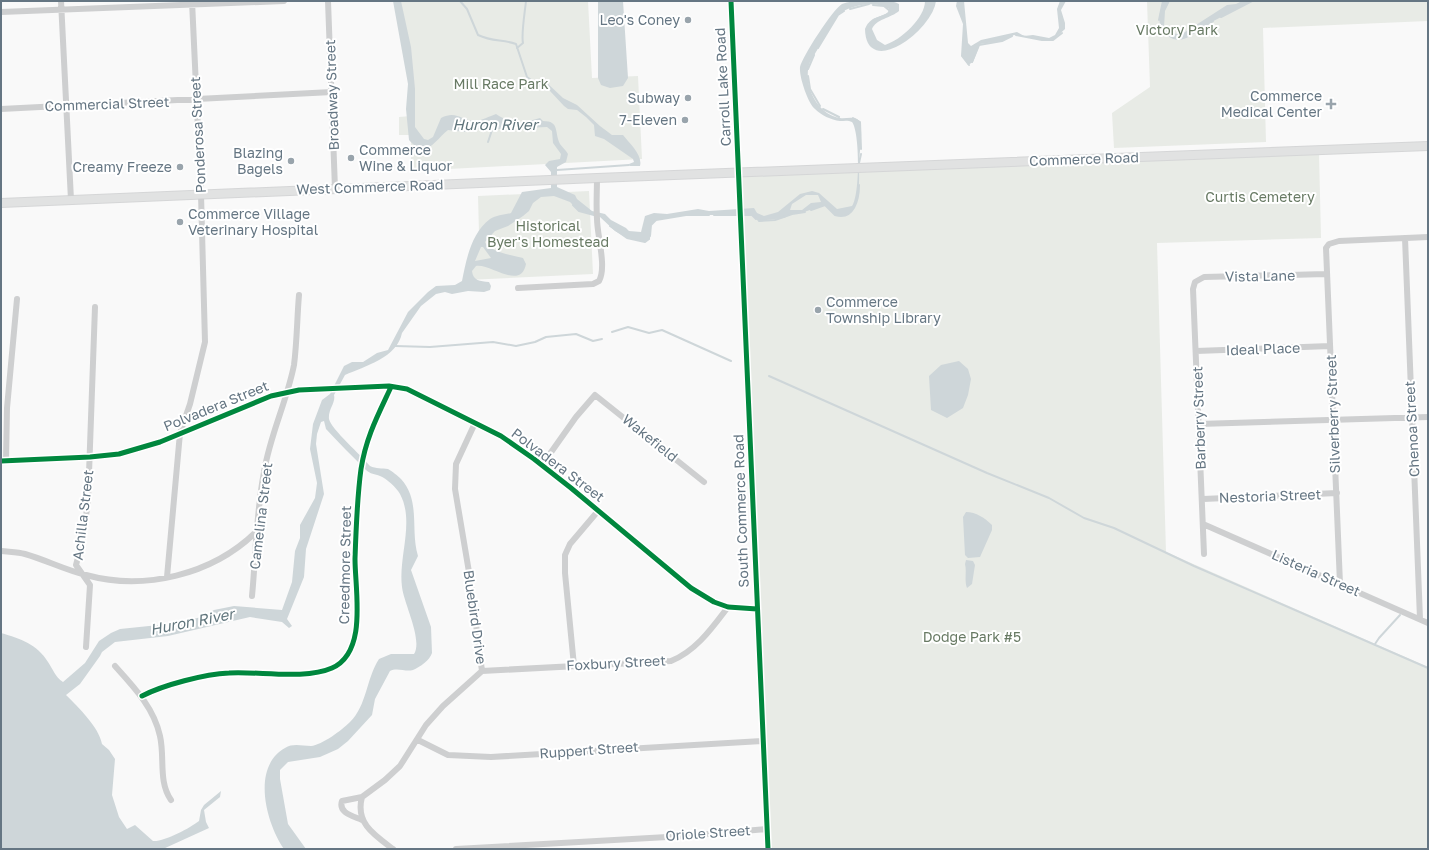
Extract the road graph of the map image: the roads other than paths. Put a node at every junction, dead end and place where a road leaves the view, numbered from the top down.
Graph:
1 (61, 1) edge
2 (284, 1) edge
3 (328, 1) edge
4 (731, 1) edge
5 (192, 3) edge
6 (61, 10) junction
7 (1, 12) edge
8 (332, 92) junction
9 (196, 100) junction
10 (66, 105) junction
11 (1, 109) edge
12 (1428, 146) edge
13 (740, 172) junction
14 (597, 178) junction
15 (335, 189) junction
16 (201, 194) junction
17 (71, 200) junction
18 (1, 203) edge
19 (1428, 237) edge
20 (1405, 238) junction
21 (1326, 274) junction
22 (1195, 282) joint
23 (518, 288) dead end
24 (299, 295) dead end
25 (17, 300) dead end
26 (95, 307) dead end
27 (1330, 346) junction
28 (1196, 351) junction
29 (391, 387) junction
30 (287, 392) junction
31 (1428, 417) edge
32 (1412, 418) junction
33 (1334, 421) junction
34 (475, 423) junction
35 (1199, 424) junction
36 (180, 433) junction
37 (90, 457) junction
38 (3, 460) edge
39 (542, 465) junction
40 (704, 482) dead end
41 (1336, 493) junction
42 (1203, 498) junction
43 (598, 511) junction
44 (1203, 524) junction
45 (256, 532) junction
46 (1, 552) edge
47 (1204, 554) dead end
48 (84, 575) junction
49 (167, 577) junction
50 (1340, 584) junction
51 (252, 596) dead end
52 (728, 608) junction
53 (756, 609) junction
54 (1420, 619) junction
55 (1428, 623) edge
56 (86, 647) dead end
57 (116, 666) dead end
58 (574, 666) junction
59 (482, 671) junction
60 (142, 696) junction
61 (418, 740) junction
62 (762, 741) junction
63 (362, 797) junction
64 (171, 800) dead end
65 (362, 820) junction
66 (767, 829) junction
67 (393, 849) edge
68 (456, 849) edge
69 (768, 849) edge

1 - 6 street
2 - 5 street
3 - 8 street, Broadway Street
4 - 13 street, Carroll Lake Road
5 - 6 street
5 - 9 street, Ponderosa Street
6 - 7 street
6 - 10 street
8 - 9 street, Commercial Street
8 - 15 street, Broadway Street
9 - 10 street, Commercial Street
9 - 16 street, Ponderosa Street
10 - 11 street, Commercial Street
10 - 17 street
12 - 13 main road, Commerce Road
13 - 14 main road, West Commerce Road
13 - 53 street, South Commerce Road
14 - 15 main road, West Commerce Road
14 - 23 street
15 - 16 main road, West Commerce Road
16 - 17 main road, West Commerce Road
16 - 36 street, Ponderosa Street
17 - 18 main road, West Commerce Road
19 - 20 street
20 - 21 street, Silverberry Street
20 - 32 street, Chenoa Street
21 - 22 street, Vista Lane
21 - 27 street, Silverberry Street
22 - 28 street, Barberry Street
24 - 30 street, Camelina Street
25 - 38 street
26 - 37 street, Achilla Street
27 - 28 street, Ideal Place
27 - 33 street, Silverberry Street
28 - 35 street, Barberry Street
29 - 30 street, Polvadera Street
29 - 34 street, Polvadera Street
29 - 60 street, Creedmore Street
30 - 36 street, Polvadera Street
30 - 45 street, Camelina Street
31 - 32 street
32 - 33 street
32 - 54 street, Chenoa Street
33 - 35 street
33 - 41 street, Silverberry Street
34 - 39 street, Polvadera Street
34 - 59 street, Bluebird Drive
35 - 42 street, Barberry Street
36 - 37 street, Polvadera Street
36 - 49 street, Ponderosa Street
37 - 38 street, Polvadera Street
37 - 48 street, Achilla Street
39 - 40 street, Wakefield
39 - 43 street, Polvadera Street
41 - 42 street, Nestoria Street
41 - 50 street, Silverberry Street
42 - 44 street, Barberry Street
43 - 52 street, Polvadera Street
43 - 58 street
44 - 47 street, Barberry Street
44 - 50 street, Listeria Street
45 - 49 street
45 - 51 street, Camelina Street
46 - 48 street
48 - 49 street
48 - 56 street, Achilla Street
50 - 54 street, Listeria Street
52 - 53 street, Polvadera Street
52 - 58 street, Foxbury Street
53 - 62 street, South Commerce Road
54 - 55 street, Listeria Street
57 - 60 street
58 - 59 street, Foxbury Street
59 - 61 street, Bluebird Drive
60 - 64 street
61 - 62 street, Ruppert Street
61 - 63 street, Bluebird Drive
62 - 66 street, South Commerce Road
63 - 65 street
63 - 65 street
65 - 67 street
66 - 68 street, Oriole Street
66 - 69 street, South Commerce Road

